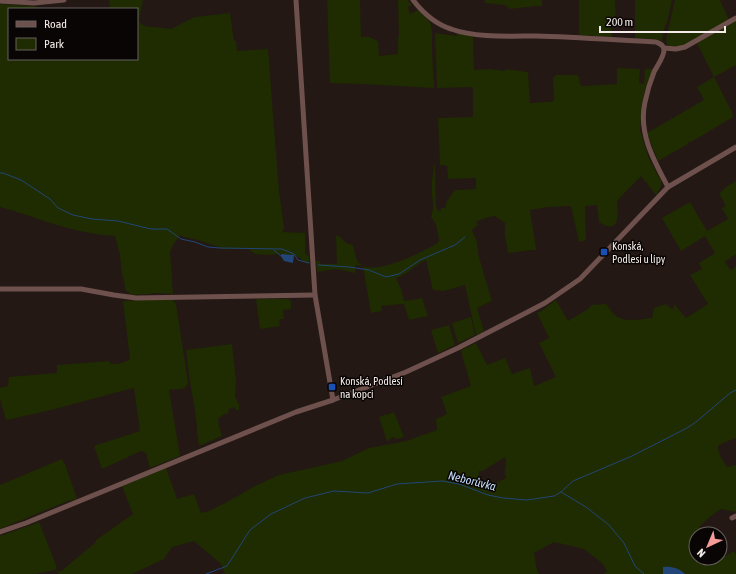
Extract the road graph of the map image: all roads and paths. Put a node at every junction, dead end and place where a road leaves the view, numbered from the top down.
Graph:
1 (64, 0) edge
2 (296, 0) edge
3 (413, 0) edge
4 (0, 1) edge
5 (736, 18) edge
6 (664, 48) junction
7 (736, 147) edge
8 (668, 187) junction
9 (0, 289) edge
10 (315, 295) junction
11 (334, 400) junction
12 (0, 532) edge

1 - 4 street
2 - 10 street
3 - 6 street
5 - 6 street
6 - 8 street
7 - 8 street
8 - 11 street
9 - 10 street
10 - 11 street
11 - 12 street

